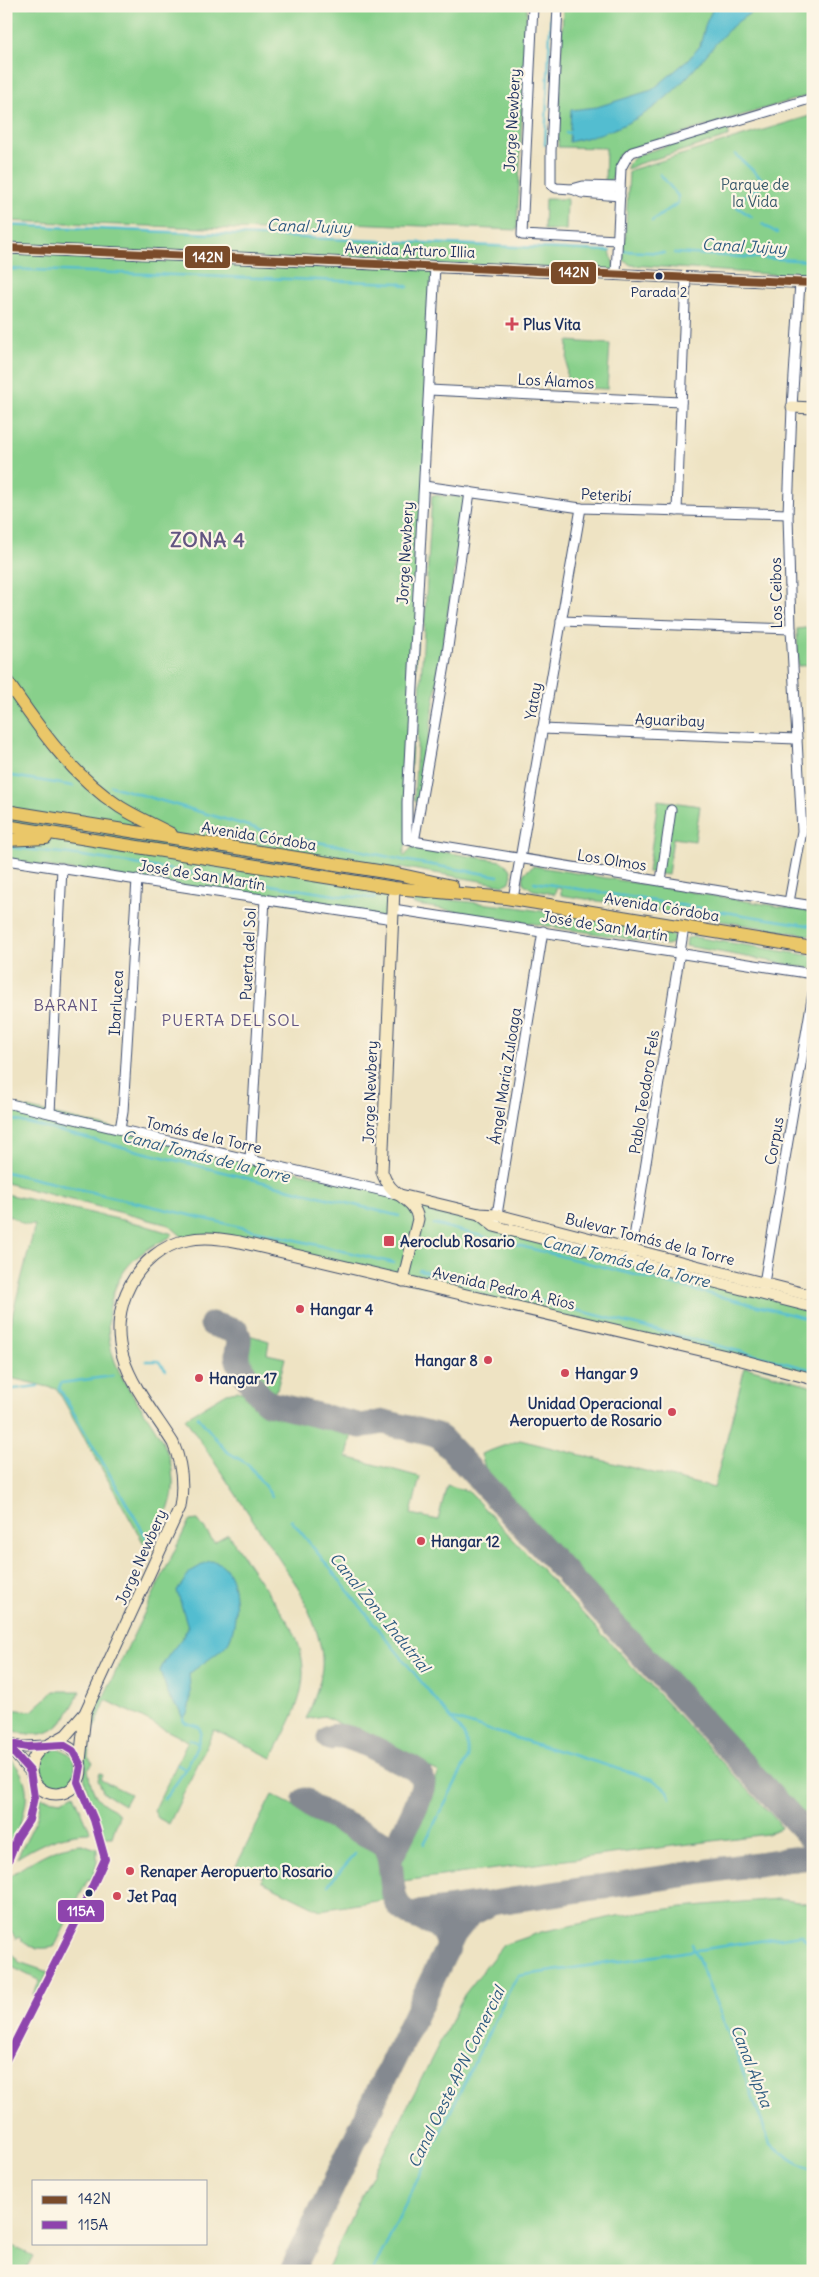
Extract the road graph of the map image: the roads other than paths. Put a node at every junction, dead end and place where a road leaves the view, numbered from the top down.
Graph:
1 (533, 6) edge
2 (558, 6) edge
3 (813, 98) edge
4 (620, 192) junction
5 (617, 240) junction
6 (6, 248) edge
7 (435, 266) junction
8 (616, 274) junction
9 (686, 277) junction
10 (800, 282) junction
11 (813, 283) edge
12 (429, 390) junction
13 (681, 402) junction
14 (792, 407) junction
15 (813, 408) edge
16 (424, 486) junction
17 (470, 492) junction
18 (581, 508) junction
19 (677, 511) junction
20 (788, 514) junction
21 (561, 621) junction
22 (790, 629) junction
23 (6, 680) edge
24 (542, 729) junction
25 (797, 739) junction
26 (671, 810) dead end
27 (6, 811) edge
28 (6, 826) edge
29 (813, 830) edge
30 (802, 831) junction
31 (74, 837) junction
32 (6, 840) edge
33 (182, 840) junction
34 (410, 841) junction
35 (520, 859) junction
36 (6, 860) edge
37 (62, 868) junction
38 (137, 879) junction
39 (661, 881) junction
40 (394, 888) junction
41 (265, 899) junction
42 (510, 899) junction
43 (789, 902) junction
44 (813, 906) edge
45 (393, 914) junction
46 (684, 927) junction
47 (543, 931) junction
48 (813, 948) edge
49 (680, 952) junction
50 (813, 974) edge
51 (813, 993) edge
52 (6, 1103) edge
53 (50, 1113) junction
54 (120, 1129) junction
55 (250, 1160) junction
56 (396, 1194) junction
57 (496, 1221) junction
58 (186, 1240) joint
59 (631, 1256) junction
60 (403, 1281) junction
61 (763, 1289) junction
62 (813, 1296) edge
63 (813, 1307) edge
64 (813, 1380) edge
65 (85, 1713) junction
66 (6, 1743) edge
67 (48, 1745) junction
68 (80, 1761) junction
69 (30, 1771) junction

1 - 5 street, Jorge Newbery
2 - 4 street
3 - 4 street
4 - 5 street
5 - 8 street
6 - 7 main road, Avenida Arturo Illia
7 - 8 main road, Avenida Arturo Illia
7 - 12 street, Jorge Newbery
8 - 9 main road, Avenida Arturo Illia
9 - 10 main road, Avenida Arturo Illia
9 - 13 street
10 - 11 main road, Avenida Arturo Illia
10 - 14 street, Los Ceibos
12 - 13 street, Los Álamos
12 - 16 street, Jorge Newbery
13 - 19 street
14 - 15 main road
14 - 20 street, Los Ceibos
16 - 17 street, Peteribí
16 - 34 street, Jorge Newbery
17 - 18 street, Peteribí
17 - 34 street
18 - 19 street, Peteribí
18 - 21 street, Yatay
19 - 20 street, Peteribí
20 - 22 street, Los Ceibos
21 - 22 street
21 - 24 street, Yatay
22 - 25 street, Los Ceibos
23 - 33 main road
24 - 25 street, Aguaribay
24 - 35 street, Yatay
25 - 30 street, Los Ceibos
26 - 39 street
27 - 33 main road, Avenida Córdoba
28 - 31 main road, Avenida Córdoba
29 - 30 street
30 - 43 street, Los Ceibos
31 - 32 main road
31 - 40 main road, Avenida Córdoba
33 - 42 main road, Avenida Córdoba
34 - 35 street, Los Olmos
35 - 39 street, Los Olmos
35 - 42 street, Yatay
36 - 37 street, José de San Martín
37 - 38 street, José de San Martín
37 - 53 street
38 - 41 street, José de San Martín
38 - 54 street, Ibarlucea
39 - 43 street, Los Olmos
40 - 42 main road, Avenida Córdoba
40 - 45 main road, Jorge Newbery
41 - 45 street, José de San Martín
41 - 55 street, Puerta del Sol
42 - 46 main road, Avenida Córdoba
43 - 44 street, Los Olmos
45 - 47 street, José de San Martín
45 - 56 main road, Jorge Newbery
46 - 48 main road, Avenida Córdoba
46 - 49 street, Pablo Teodoro Fels
47 - 49 street, José de San Martín
47 - 57 street, Ángel María Zuloaga
49 - 50 street, José de San Martín
49 - 59 street, Pablo Teodoro Fels
51 - 61 street, Corpus
52 - 53 street, Tomás de la Torre
53 - 54 street, Tomás de la Torre
54 - 55 street, Tomás de la Torre
55 - 56 street, Tomás de la Torre
56 - 57 main road, Bulevar Tomás de la Torre
56 - 60 main road, Jorge Newbery
57 - 59 main road, Bulevar Tomás de la Torre
58 - 60 main road, Avenida Pedro A. Ríos
58 - 65 main road, Jorge Newbery
59 - 61 main road, Bulevar Tomás de la Torre
60 - 64 main road, Avenida Pedro A. Ríos
61 - 62 main road, Bulevar Tomás de la Torre
61 - 63 main road, Bulevar Tomás de la Torre
65 - 67 main road, Jorge Newbery
65 - 68 main road, Jorge Newbery
66 - 67 main road
66 - 69 main road
67 - 68 main road
67 - 69 main road
68 - 69 main road

